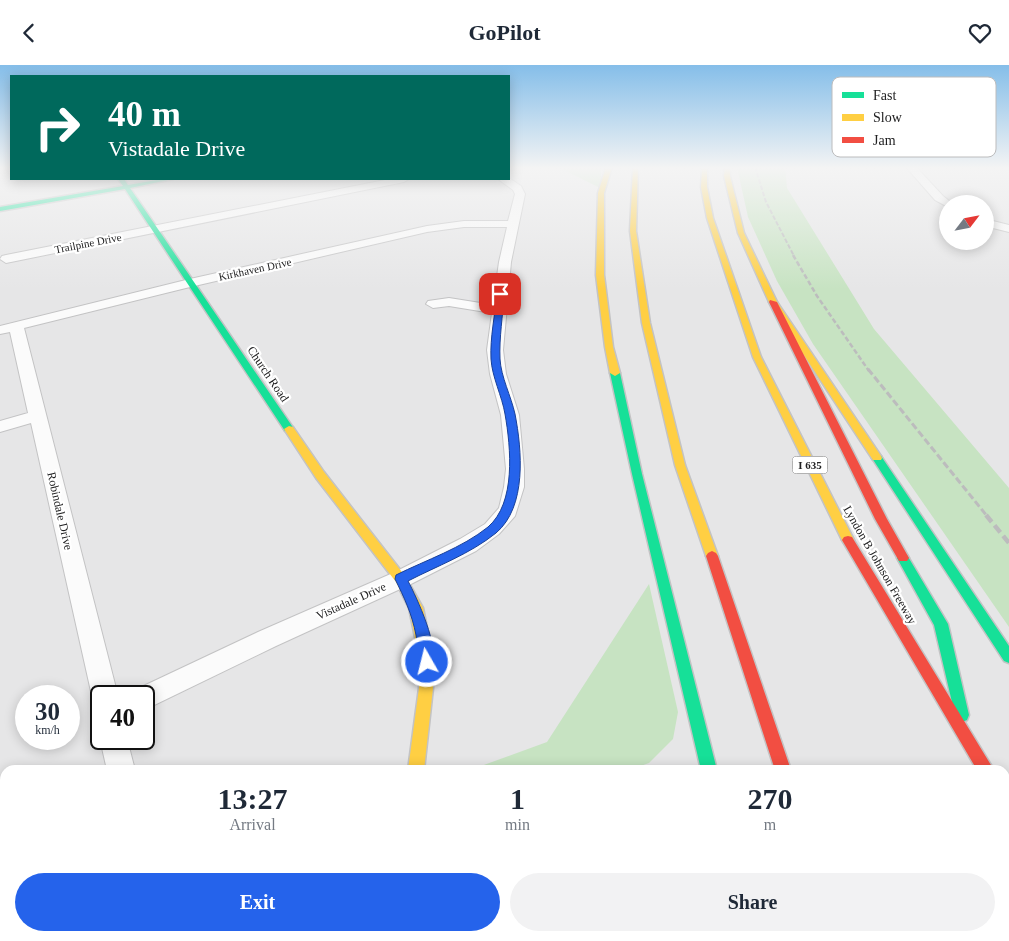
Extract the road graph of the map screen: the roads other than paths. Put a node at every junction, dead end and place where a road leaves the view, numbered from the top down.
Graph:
1 (140, 208) edge
2 (260, 208) edge
3 (516, 208) edge
4 (602, 208) edge
5 (634, 208) edge
6 (708, 208) edge
7 (735, 208) edge
8 (621, 217) dead end
9 (512, 224) junction
10 (994, 225) edge
11 (154, 229) junction
12 (1009, 229) edge
13 (633, 231) junction
14 (6, 259) dead end
15 (190, 283) junction
16 (773, 302) junction
17 (433, 304) dead end
18 (498, 310) junction
19 (8, 328) edge
20 (37, 416) junction
21 (0, 427) edge
22 (401, 579) junction
23 (1009, 657) edge
24 (102, 685) edge
25 (155, 693) edge
26 (969, 740) junction
27 (117, 750) edge
28 (121, 765) edge
29 (417, 765) edge
30 (708, 765) edge
31 (781, 765) edge
32 (983, 765) edge

1 - 11 main road, Church Road
2 - 11 street, Trailpine Drive
3 - 9 street, Vistadale Drive
4 - 30 main road
5 - 13 main road
6 - 26 main road, Lyndon B Johnson Freeway / I 635
7 - 16 main road
8 - 13 main road
9 - 15 street, Kirkhaven Drive
9 - 18 street, Vistadale Drive
10 - 12 street
11 - 14 street, Trailpine Drive
11 - 15 main road, Church Road
13 - 31 main road
15 - 19 street, Kirkhaven Drive
15 - 22 main road, Church Road
16 - 23 main road
16 - 26 main road
17 - 18 street
18 - 22 street, Vistadale Drive
19 - 20 street, Robindale Drive
20 - 21 street
20 - 24 street, Robindale Drive
22 - 25 street, Vistadale Drive
22 - 29 main road, Church Road
26 - 32 main road, Lyndon B Johnson Freeway / I 635
27 - 28 street

